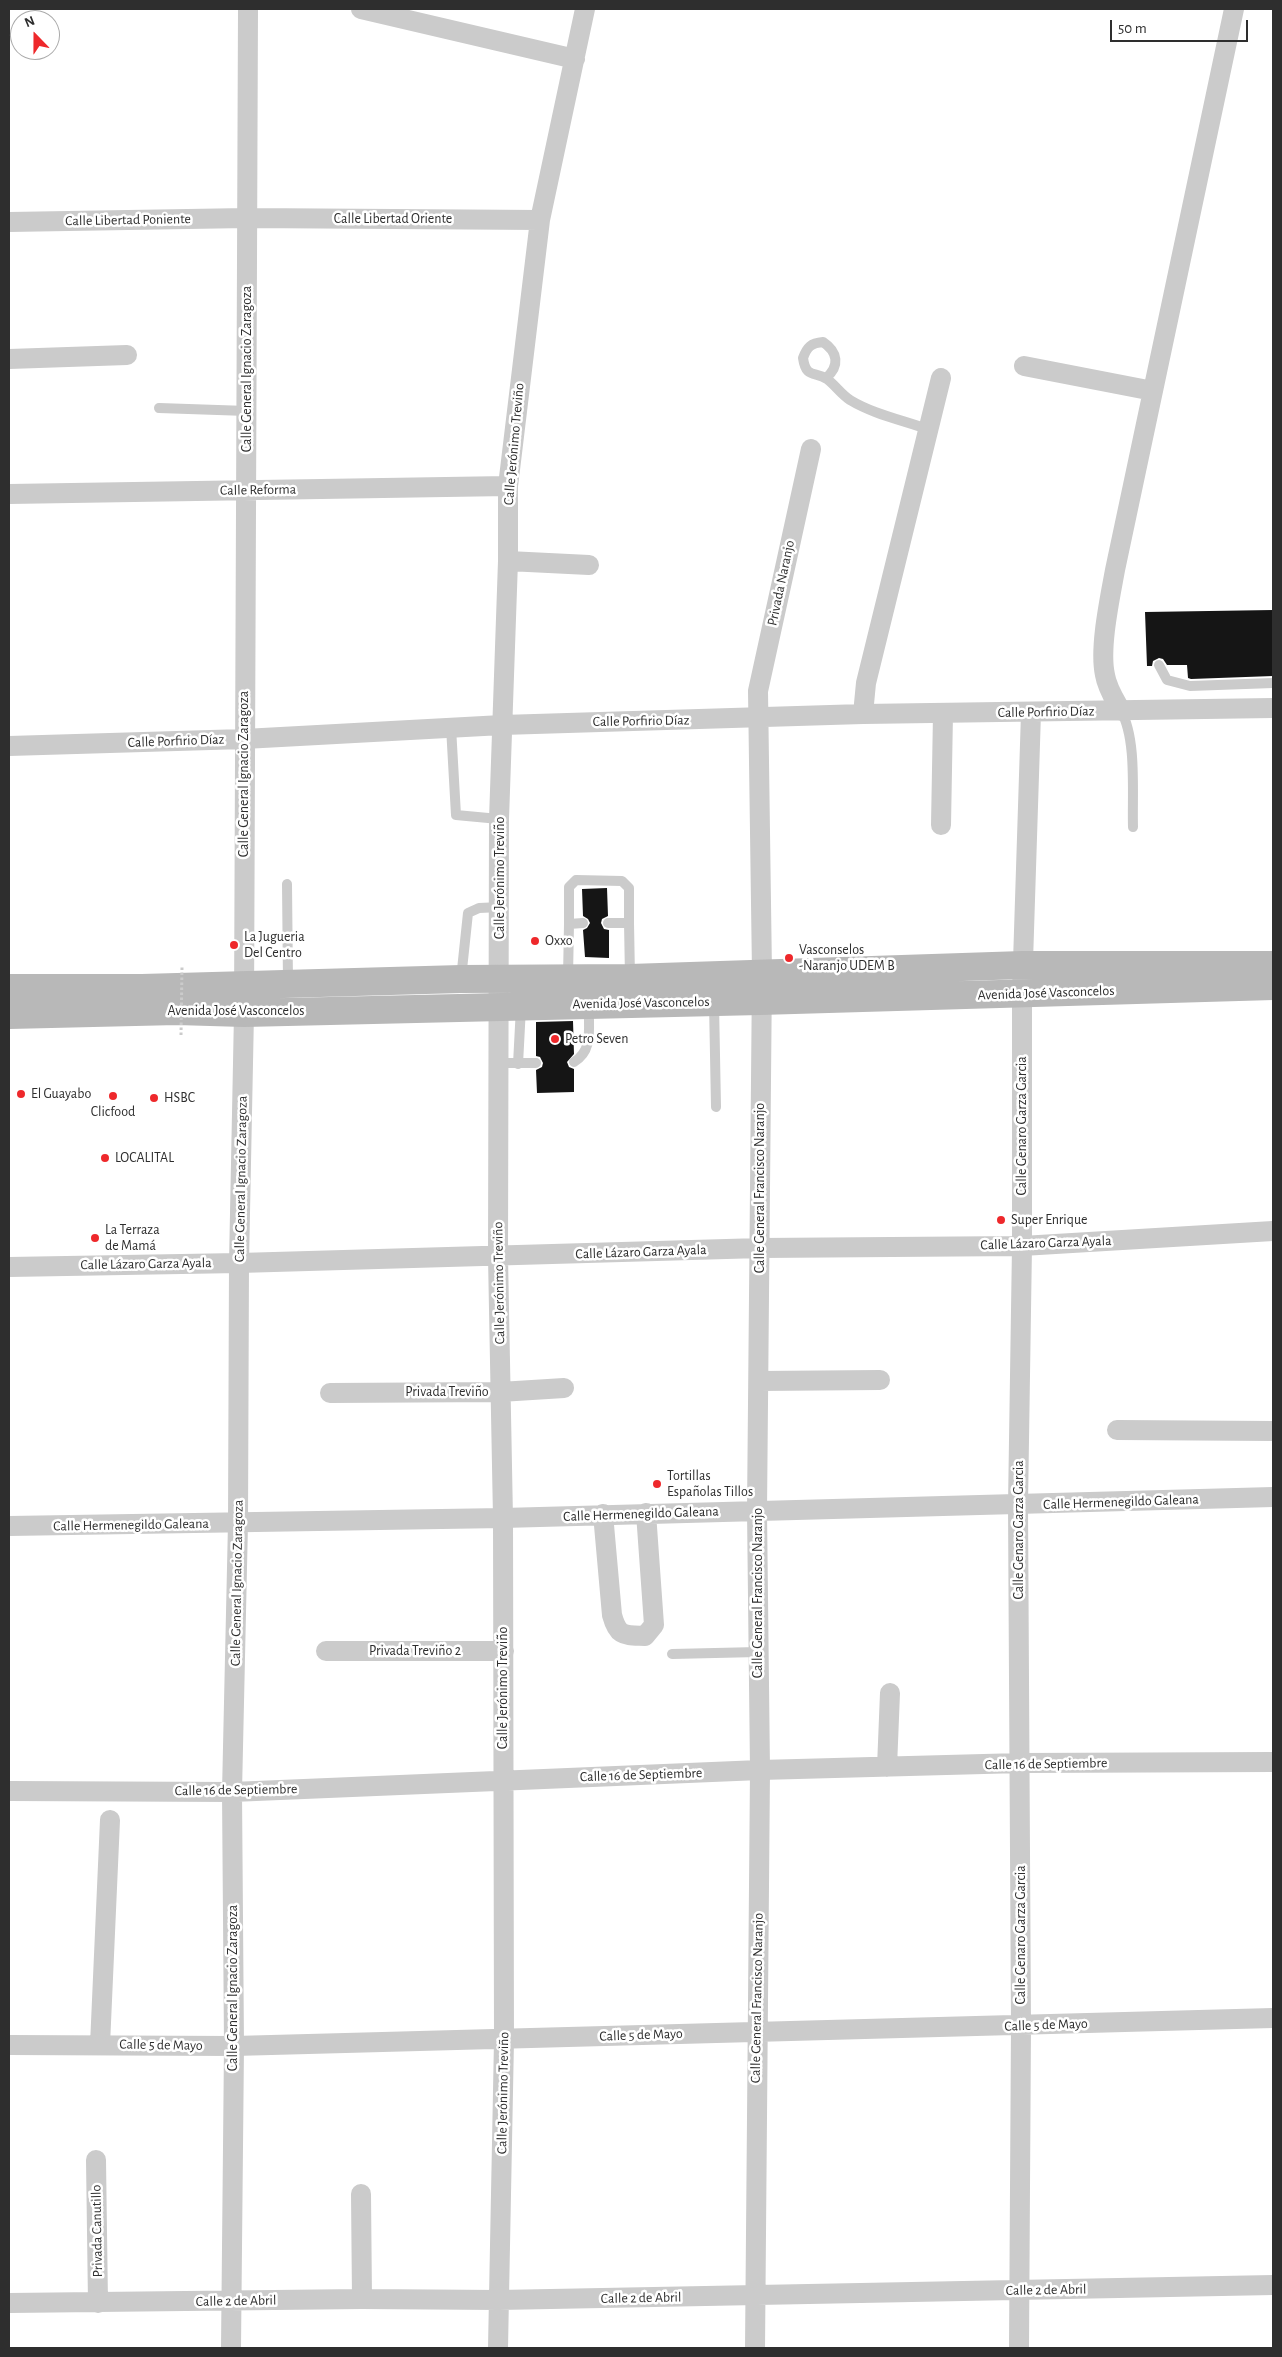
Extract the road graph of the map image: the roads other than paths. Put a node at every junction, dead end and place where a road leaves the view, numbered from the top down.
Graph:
1 (248, 9) edge
2 (361, 9) edge
3 (585, 9) edge
4 (1234, 9) edge
5 (575, 59) junction
6 (247, 218) junction
7 (540, 220) junction
8 (9, 222) edge
9 (127, 355) dead end
10 (9, 360) edge
11 (1024, 366) dead end
12 (826, 378) dead end
13 (941, 378) dead end
14 (1154, 391) junction
15 (159, 408) dead end
16 (247, 411) junction
17 (927, 429) junction
18 (811, 449) dead end
19 (508, 486) junction
20 (247, 490) junction
21 (9, 494) edge
22 (508, 561) junction
23 (590, 565) dead end
24 (1159, 665) dead end
25 (1273, 683) edge
26 (1214, 685) junction
27 (1273, 708) edge
28 (1214, 709) junction
29 (1121, 711) junction
30 (1031, 713) junction
31 (863, 714) junction
32 (943, 714) junction
33 (760, 718) junction
34 (502, 724) junction
35 (451, 727) junction
36 (244, 739) junction
37 (9, 746) edge
38 (499, 819) junction
39 (941, 825) dead end
40 (1133, 827) dead end
41 (287, 884) dead end
42 (501, 907) junction
43 (583, 923) dead end
44 (608, 923) dead end
45 (628, 923) junction
46 (569, 924) junction
47 (1023, 965) junction
48 (1273, 965) edge
49 (762, 973) junction
50 (244, 984) junction
51 (1273, 986) edge
52 (9, 988) edge
53 (714, 988) junction
54 (631, 991) junction
55 (514, 992) junction
56 (578, 992) junction
57 (460, 993) junction
58 (1022, 993) junction
59 (288, 997) junction
60 (760, 1001) junction
61 (244, 1013) junction
62 (9, 1015) edge
63 (574, 1062) dead end
64 (509, 1063) junction
65 (536, 1063) dead end
66 (716, 1107) dead end
67 (1273, 1231) edge
68 (1022, 1246) junction
69 (761, 1248) junction
70 (498, 1256) junction
71 (239, 1263) junction
72 (9, 1266) edge
73 (880, 1380) dead end
74 (759, 1382) junction
75 (564, 1388) dead end
76 (330, 1392) dead end
77 (500, 1392) junction
78 (1117, 1430) dead end
79 (1273, 1431) edge
80 (1273, 1497) edge
81 (1018, 1505) junction
82 (757, 1511) junction
83 (603, 1514) junction
84 (646, 1514) junction
85 (503, 1518) junction
86 (238, 1523) junction
87 (9, 1526) edge
88 (326, 1651) dead end
89 (504, 1651) junction
90 (758, 1652) junction
91 (672, 1654) dead end
92 (890, 1693) dead end
93 (1273, 1762) edge
94 (1021, 1763) junction
95 (887, 1767) junction
96 (760, 1770) junction
97 (503, 1781) junction
98 (9, 1791) edge
99 (232, 1792) junction
100 (110, 1820) dead end
101 (1273, 2018) edge
102 (1022, 2026) junction
103 (756, 2031) junction
104 (504, 2040) junction
105 (9, 2045) edge
106 (100, 2045) junction
107 (234, 2046) junction
108 (96, 2160) dead end
109 (361, 2194) dead end
110 (1273, 2284) edge
111 (1020, 2290) junction
112 (755, 2296) junction
113 (362, 2299) junction
114 (499, 2300) junction
115 (232, 2301) junction
116 (9, 2303) edge
117 (98, 2304) junction
118 (231, 2348) edge
119 (498, 2348) edge
120 (755, 2348) edge
121 (1019, 2348) edge

1 - 6 street, Calle General Ignacio Zaragoza
2 - 5 street
3 - 5 street, Calle Jerónimo Treviño
4 - 14 street
5 - 7 street, Calle Jerónimo Treviño
6 - 7 street, Calle Libertad Oriente
6 - 8 street, Calle Libertad Poniente
6 - 16 street, Calle General Ignacio Zaragoza
7 - 19 street, Calle Jerónimo Treviño
9 - 10 street
11 - 14 street
12 - 17 lane
13 - 17 street
14 - 29 street
15 - 16 lane
16 - 20 street, Calle General Ignacio Zaragoza
17 - 31 street
18 - 33 street, Privada Naranjo
19 - 20 street, Calle Reforma
19 - 22 street, Calle Jerónimo Treviño
20 - 21 street, Calle Reforma
20 - 36 street, Calle General Ignacio Zaragoza
22 - 23 street
22 - 34 street, Calle Jerónimo Treviño
24 - 26 lane
25 - 26 lane
26 - 28 lane
27 - 28 street, Calle Porfirio Díaz
28 - 29 street, Calle Porfirio Díaz
29 - 30 street, Calle Porfirio Díaz
29 - 40 lane
30 - 32 street, Calle Porfirio Díaz
30 - 47 street, Calle Genaro Garza Garcia
31 - 32 street, Calle Porfirio Díaz
31 - 33 street, Calle Porfirio Díaz
32 - 39 street
33 - 34 street, Calle Porfirio Díaz
33 - 49 street, Calle General Francisco Naranjo
34 - 35 street, Calle Porfirio Díaz
34 - 38 street, Calle Jerónimo Treviño
35 - 36 street, Calle Porfirio Díaz
35 - 38 lane
36 - 37 street, Calle Porfirio Díaz
36 - 50 street, Calle General Ignacio Zaragoza
38 - 42 street, Calle Jerónimo Treviño
41 - 59 lane
42 - 55 street, Calle Jerónimo Treviño
42 - 57 lane
43 - 46 lane
44 - 45 lane
45 - 46 lane
45 - 54 lane
46 - 56 lane
47 - 48 main road, Avenida José Vasconcelos
47 - 49 main road, Avenida José Vasconcelos
47 - 58 street, Calle Genaro Garza Garcia
49 - 53 main road, Avenida José Vasconcelos
49 - 60 street, Calle General Francisco Naranjo
50 - 52 main road, Avenida José Vasconcelos
50 - 59 main road, Avenida José Vasconcelos
50 - 61 street, Calle General Ignacio Zaragoza
51 - 58 main road, Avenida José Vasconcelos
53 - 54 main road, Avenida José Vasconcelos
53 - 60 main road, Avenida José Vasconcelos
53 - 66 lane
54 - 56 main road, Avenida José Vasconcelos
55 - 56 main road, Avenida José Vasconcelos
55 - 57 main road, Avenida José Vasconcelos
55 - 64 street, Calle Jerónimo Treviño
56 - 63 lane
57 - 59 main road, Avenida José Vasconcelos
58 - 60 main road, Avenida José Vasconcelos
58 - 68 street, Calle Genaro Garza Garcia
59 - 61 main road, Avenida José Vasconcelos
60 - 69 street, Calle General Francisco Naranjo
61 - 62 main road, Avenida José Vasconcelos
61 - 71 street, Calle General Ignacio Zaragoza
64 - 65 lane
64 - 70 street, Calle Jerónimo Treviño
67 - 68 street, Calle Lázaro Garza Ayala
68 - 69 street, Calle Lázaro Garza Ayala
68 - 81 street, Calle Genaro Garza Garcia
69 - 70 street, Calle Lázaro Garza Ayala
69 - 74 street, Calle General Francisco Naranjo
70 - 71 street, Calle Lázaro Garza Ayala
70 - 77 street, Calle Jerónimo Treviño
71 - 72 street, Calle Lázaro Garza Ayala
71 - 86 street, Calle General Ignacio Zaragoza
73 - 74 street
74 - 82 street, Calle General Francisco Naranjo
75 - 77 street, Privada Treviño
76 - 77 street, Privada Treviño
77 - 85 street, Calle Jerónimo Treviño
78 - 79 street
80 - 81 street, Calle Hermenegildo Galeana
81 - 82 street, Calle Hermenegildo Galeana
81 - 94 street, Calle Genaro Garza Garcia
82 - 84 street, Calle Hermenegildo Galeana
82 - 90 street, Calle General Francisco Naranjo
83 - 84 street, Calle Hermenegildo Galeana
83 - 84 street
83 - 85 street, Calle Hermenegildo Galeana
85 - 86 street, Calle Hermenegildo Galeana
85 - 89 street, Calle Jerónimo Treviño
86 - 87 street, Calle Hermenegildo Galeana
86 - 99 street, Calle General Ignacio Zaragoza
88 - 89 street, Privada Treviño 2
89 - 97 street, Calle Jerónimo Treviño
90 - 91 lane
90 - 96 street, Calle General Francisco Naranjo
92 - 95 street
93 - 94 street, Calle 16 de Septiembre
94 - 95 street, Calle 16 de Septiembre
94 - 102 street, Calle Genaro Garza Garcia
95 - 96 street, Calle 16 de Septiembre
96 - 97 street, Calle 16 de Septiembre
96 - 103 street, Calle General Francisco Naranjo
97 - 99 street, Calle 16 de Septiembre
97 - 104 street, Calle Jerónimo Treviño
98 - 99 street, Calle 16 de Septiembre
99 - 107 street, Calle General Ignacio Zaragoza
100 - 106 street
101 - 102 street, Calle 5 de Mayo
102 - 103 street, Calle 5 de Mayo
102 - 111 street, Calle Genaro Garza Garcia
103 - 104 street, Calle 5 de Mayo
103 - 112 street, Calle General Francisco Naranjo
104 - 107 street, Calle 5 de Mayo
104 - 114 street, Calle Jerónimo Treviño
105 - 106 street, Calle 5 de Mayo
106 - 107 street, Calle 5 de Mayo
107 - 115 street, Calle General Ignacio Zaragoza
108 - 117 street, Privada Canutillo
109 - 113 street
110 - 111 street, Calle 2 de Abril
111 - 112 street, Calle 2 de Abril
111 - 121 street, Calle Genaro Garza Garcia
112 - 114 street, Calle 2 de Abril
112 - 120 street, Calle General Francisco Naranjo
113 - 114 street, Calle 2 de Abril
113 - 115 street, Calle 2 de Abril
114 - 119 street, Calle Jerónimo Treviño
115 - 117 street, Calle 2 de Abril
115 - 118 street, Calle General Ignacio Zaragoza
116 - 117 street, Calle 2 de Abril

